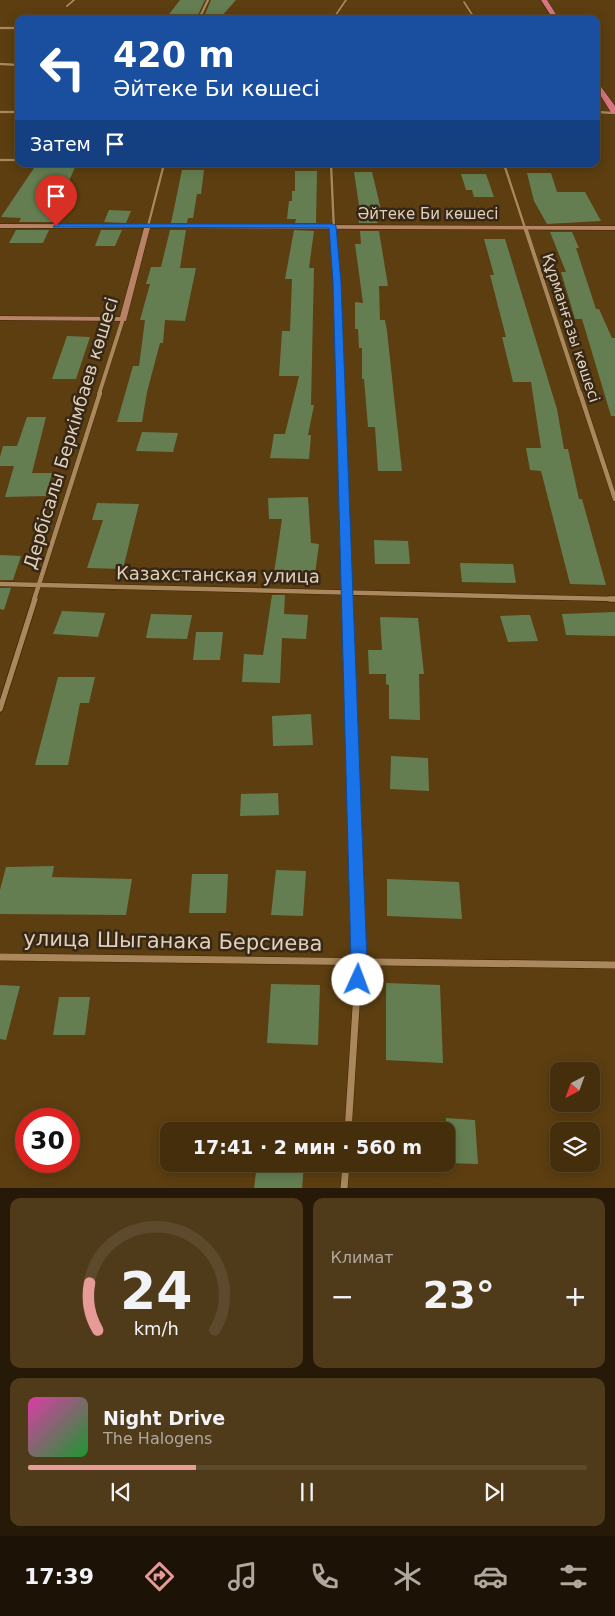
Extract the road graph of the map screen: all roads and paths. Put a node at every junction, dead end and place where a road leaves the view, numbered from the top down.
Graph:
1 (74, 0) edge
2 (208, 0) edge
3 (346, 0) edge
4 (544, 0) edge
5 (464, 2) dead end
6 (67, 6) dead end
7 (201, 15) edge
8 (336, 15) edge
9 (472, 15) edge
10 (553, 15) edge
11 (0, 28) edge
12 (15, 28) edge
13 (0, 64) edge
14 (15, 64) edge
15 (600, 88) edge
16 (0, 112) edge
17 (15, 112) edge
18 (600, 112) edge
19 (615, 112) edge
20 (0, 160) edge
21 (15, 160) edge
22 (163, 167) edge
23 (331, 167) edge
24 (505, 167) edge
25 (0, 226) edge
26 (148, 226) junction
27 (333, 226) junction
28 (526, 227) junction
29 (615, 228) edge
30 (0, 318) edge
31 (123, 319) junction
32 (615, 499) edge
33 (0, 584) edge
34 (40, 584) junction
35 (347, 592) junction
36 (615, 599) edge
37 (0, 709) edge
38 (0, 957) edge
39 (359, 961) junction
40 (615, 965) edge
41 (349, 1122) edge
42 (345, 1172) edge
43 (344, 1188) edge

1 - 6 lane
2 - 7 street
3 - 8 lane
4 - 10 highway
5 - 9 lane
11 - 12 street
13 - 14 street
15 - 19 highway
16 - 17 street
18 - 19 street
20 - 21 street
22 - 26 street, Дербісалы Беркімбаев көшесі
23 - 27 street
24 - 28 street, Құрманғазы көшесі
25 - 26 main road, Әйтеке Би көшесі
26 - 27 main road, Әйтеке Би көшесі
26 - 31 main road, Дербісалы Беркімбаев көшесі
27 - 28 main road, Әйтеке Би көшесі
27 - 35 street
28 - 29 main road, Әйтеке Би көшесі
28 - 32 street, Құрманғазы көшесі
30 - 31 main road
31 - 34 street, Дербісалы Беркімбаев көшесі
33 - 34 street, Казахстанская улица
34 - 35 street, Казахстанская улица
34 - 37 street, Дербісалы Беркімбаев көшесі
35 - 36 street, Казахстанская улица
35 - 39 street
38 - 39 street, улица Шыганака Берсиева
39 - 40 street, улица Шыганака Берсиева
39 - 41 street
42 - 43 street

